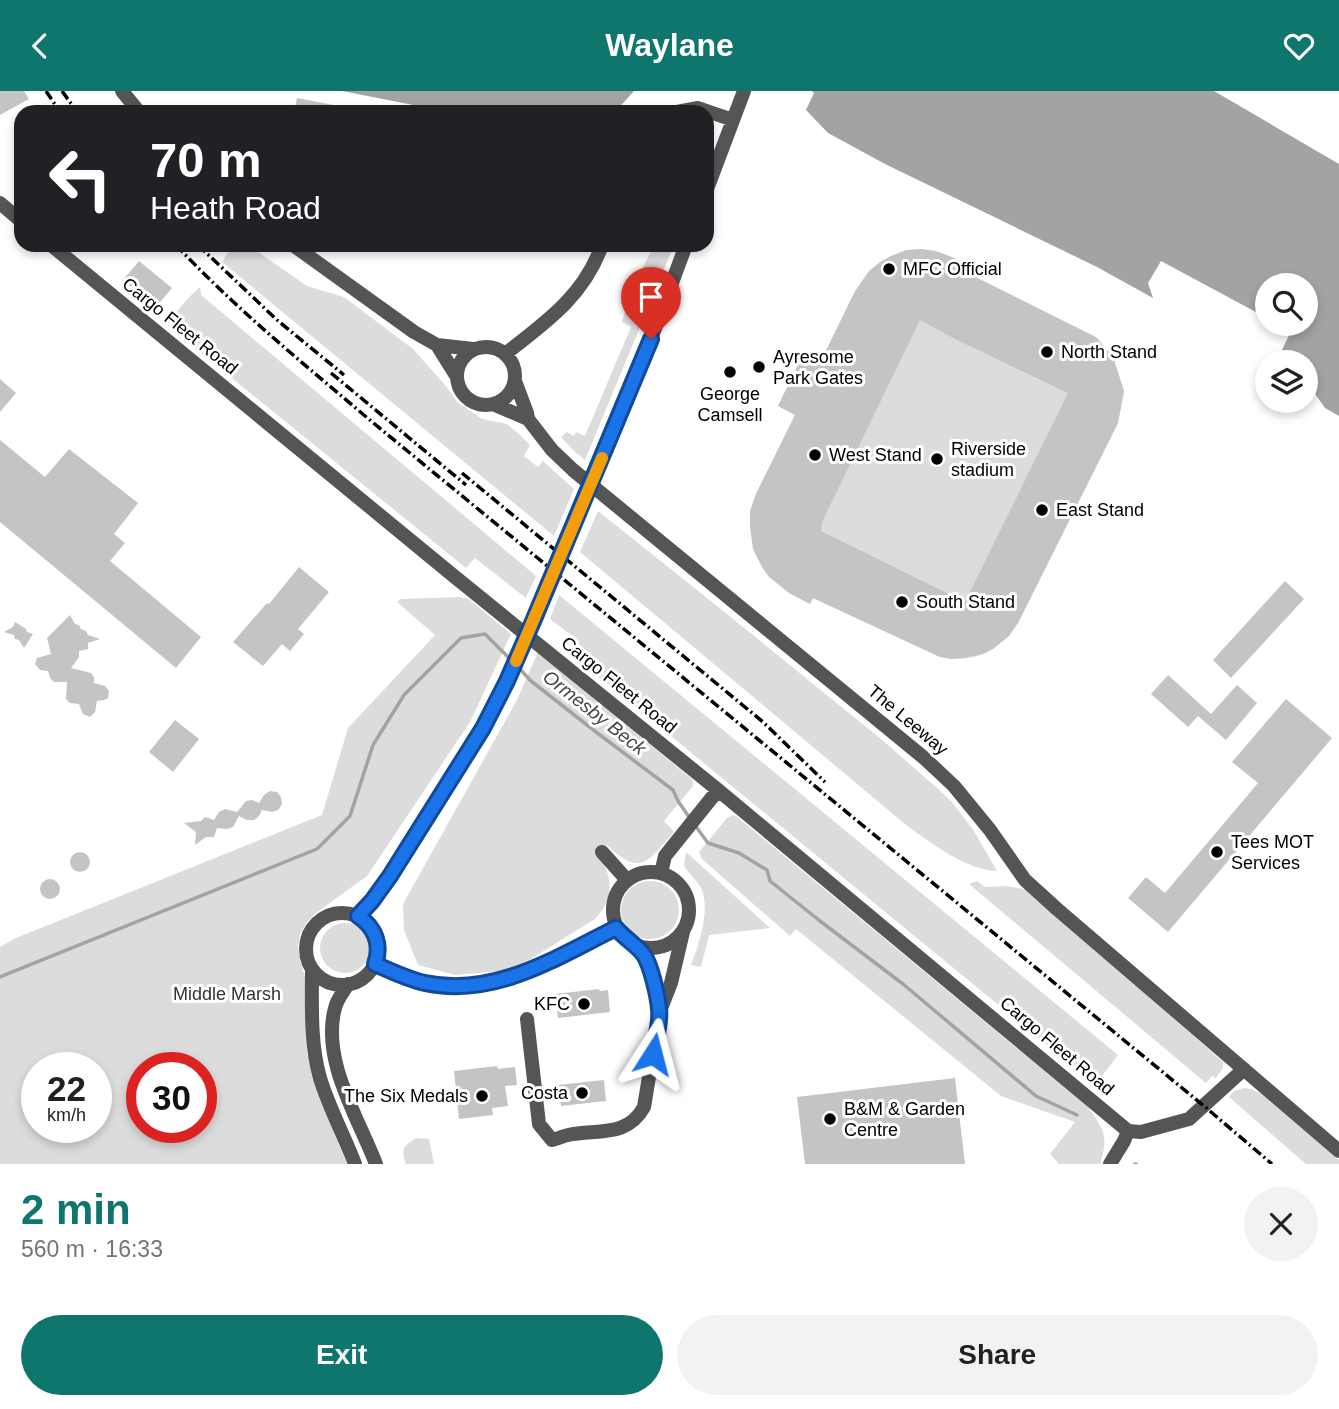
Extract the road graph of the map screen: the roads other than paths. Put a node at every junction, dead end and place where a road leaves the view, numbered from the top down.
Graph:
1 (122, 91) edge
2 (744, 91) edge
3 (133, 105) edge
4 (714, 113) edge
5 (733, 120) junction
6 (714, 170) edge
7 (0, 203) edge
8 (14, 215) edge
9 (60, 252) edge
10 (303, 252) edge
11 (598, 252) edge
12 (683, 252) edge
13 (437, 345) junction
14 (473, 349) junction
15 (505, 354) junction
16 (457, 377) junction
17 (515, 381) junction
18 (494, 404) junction
19 (528, 419) junction
20 (718, 790) junction
21 (602, 852) dead end
22 (661, 873) junction
23 (626, 880) junction
24 (358, 916) junction
25 (616, 928) junction
26 (683, 932) junction
27 (636, 946) junction
28 (375, 964) junction
29 (312, 969) junction
30 (348, 984) junction
31 (660, 1011) junction
32 (527, 1020) dead end
33 (1244, 1069) junction
34 (1126, 1136) junction
35 (1339, 1151) edge
36 (1111, 1163) edge
37 (355, 1164) edge
38 (376, 1164) edge

1 - 3 street
2 - 5 street
4 - 5 street
5 - 6 street
7 - 8 street
9 - 20 street, Cargo Fleet Road
10 - 13 street
11 - 15 street
12 - 24 street, bridge
13 - 14 street
13 - 16 street
14 - 15 street
14 - 16 street
15 - 17 street
16 - 18 street
17 - 18 street
17 - 19 street, The Leeway
18 - 19 street, The Leeway
19 - 33 street, The Leeway
20 - 22 street
20 - 34 street, Cargo Fleet Road
21 - 23 street
22 - 23 street
22 - 26 street
23 - 25 street
24 - 28 street
24 - 29 street
25 - 27 street
25 - 28 street
26 - 27 street
26 - 31 street
27 - 31 street
28 - 30 street
29 - 30 street
29 - 37 street
30 - 38 street
31 - 32 street
33 - 34 street
33 - 35 street, The Leeway
34 - 36 street

